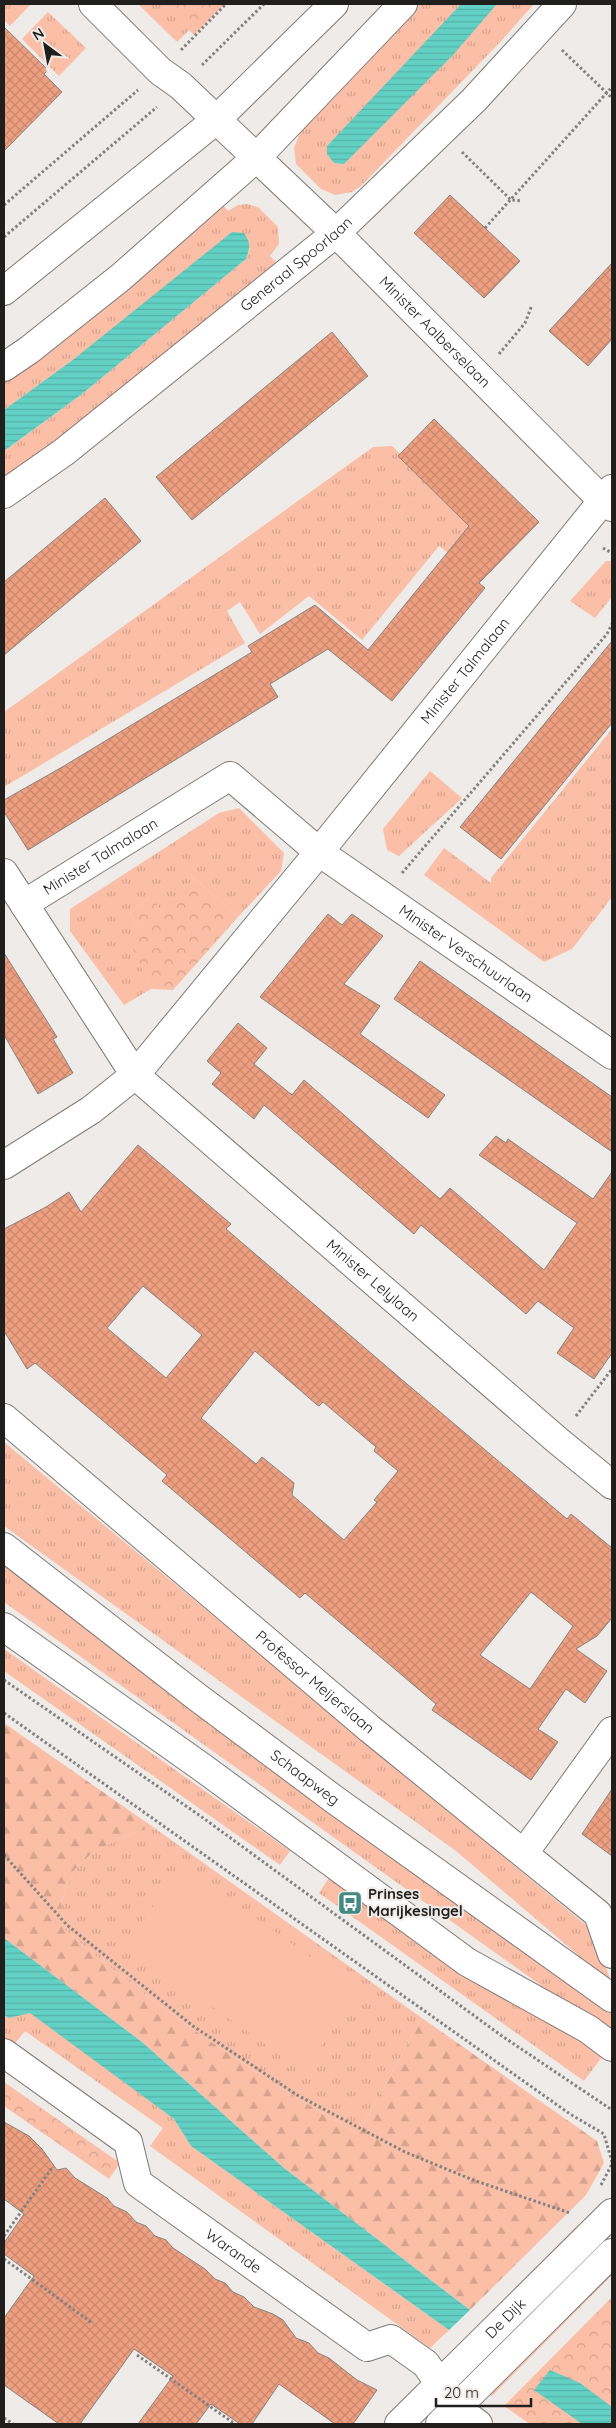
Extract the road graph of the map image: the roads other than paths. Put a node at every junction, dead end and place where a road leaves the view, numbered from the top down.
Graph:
1 (94, 4) edge
2 (334, 4) edge
3 (403, 4) edge
4 (562, 4) edge
5 (216, 120) junction
6 (256, 158) junction
7 (336, 233) junction
8 (4, 291) edge
9 (4, 367) edge
10 (4, 494) edge
11 (609, 499) edge
12 (319, 852) junction
13 (4, 873) edge
14 (24, 904) junction
15 (612, 1054) edge
16 (135, 1075) junction
17 (4, 1165) edge
18 (4, 1418) edge
19 (612, 1485) edge
20 (4, 1547) edge
21 (4, 1628) edge
22 (612, 1732) edge
23 (524, 1853) junction
24 (612, 1954) edge
25 (612, 1998) edge
26 (612, 2047) edge
27 (4, 2053) edge
28 (612, 2213) edge
29 (612, 2253) edge
30 (438, 2384) junction
31 (448, 2416) edge
32 (399, 2424) edge
33 (478, 2424) edge

1 - 5 street, Minister Aalberselaan
2 - 5 street
3 - 6 street
4 - 7 street, Generaal Spoorlaan
5 - 6 street, Minister Aalberselaan
5 - 8 street
6 - 7 street, Minister Aalberselaan
6 - 9 street
7 - 10 street, Generaal Spoorlaan
7 - 11 street, Minister Aalberselaan
11 - 12 street, Minister Talmalaan
12 - 14 street, Minister Talmalaan
12 - 15 street, Minister Verschuurlaan
12 - 16 street, Minister Talmalaan
13 - 14 street
14 - 16 street
16 - 17 street, Minister Talmalaan
16 - 19 street, Minister Lelylaan
18 - 23 street, Professor Meijerslaan
20 - 25 street, Schaapweg
21 - 26 street
22 - 23 street
23 - 24 street, Professor Meijerslaan
27 - 30 street, Warande
28 - 30 street, De Dijk
29 - 31 street, De Dijk
30 - 31 street, Warande
30 - 32 street, De Dijk
31 - 33 street, Warande

